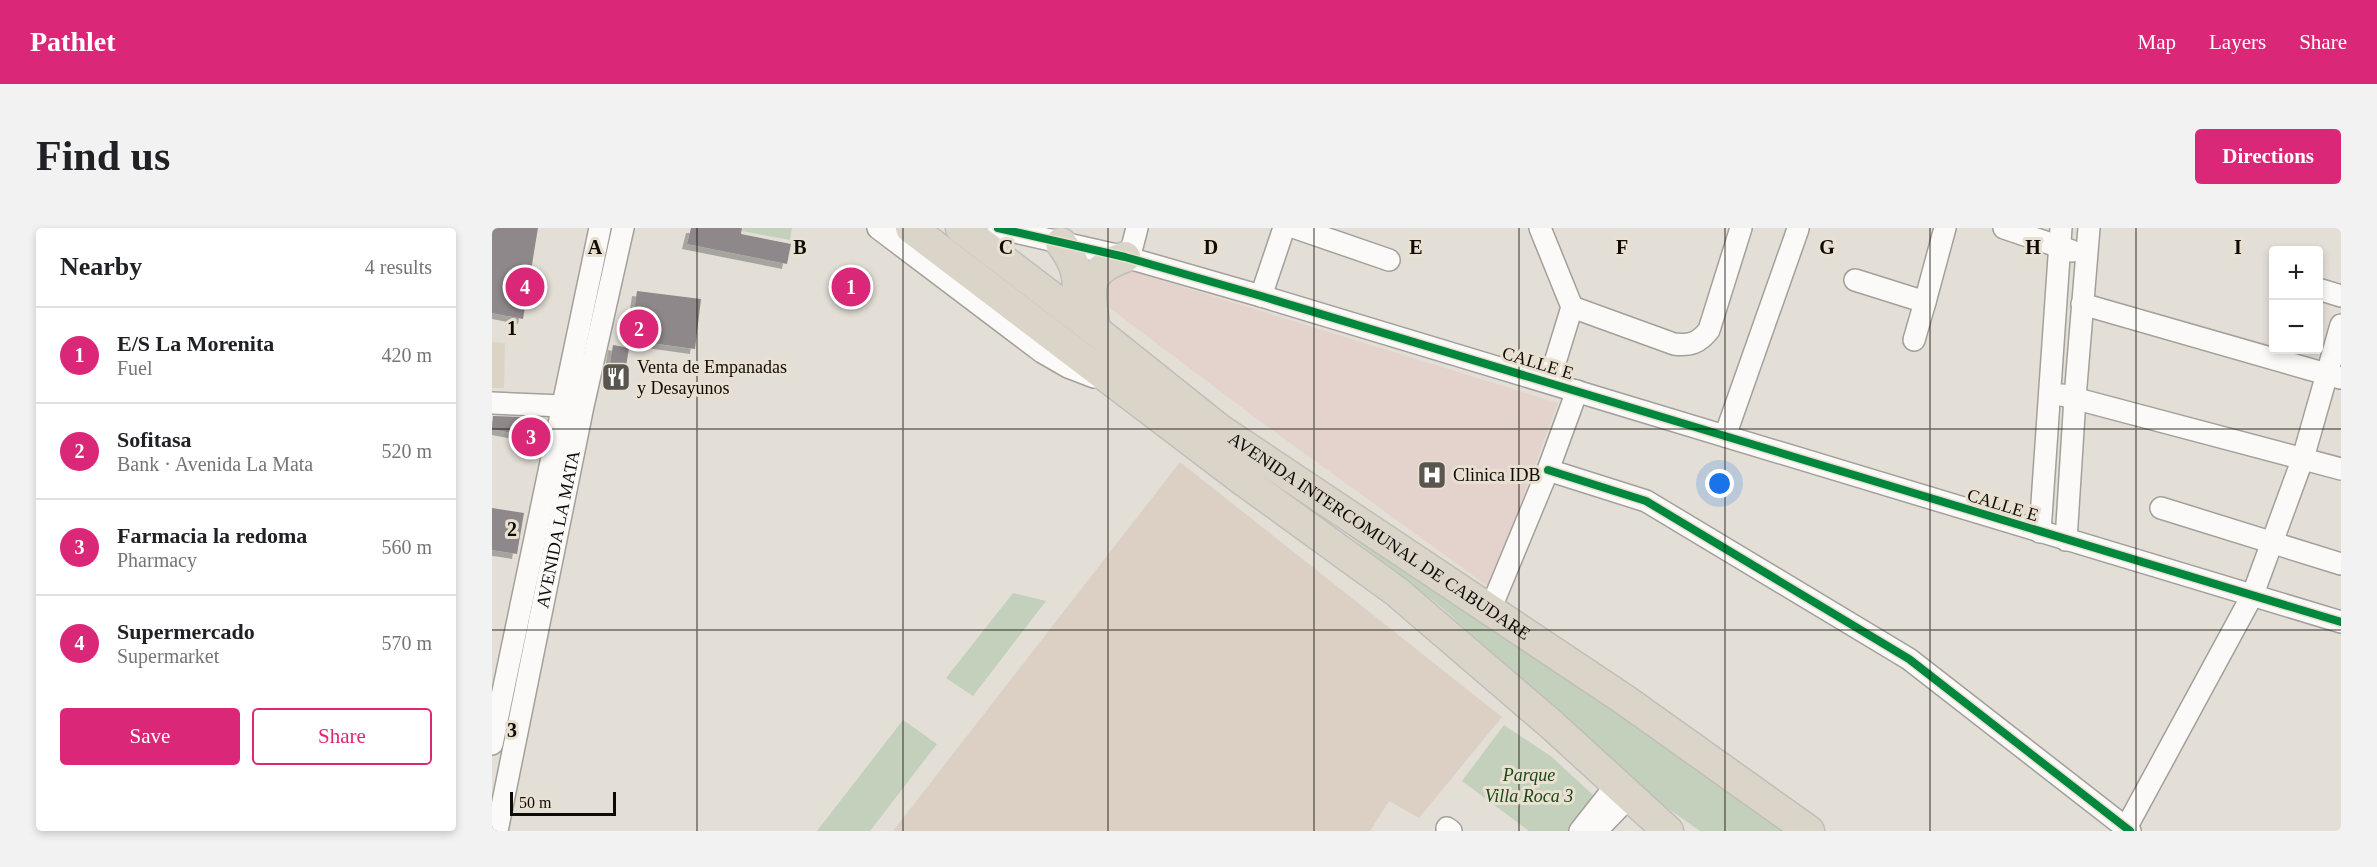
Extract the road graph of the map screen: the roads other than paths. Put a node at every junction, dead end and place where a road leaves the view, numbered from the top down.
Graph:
1 (600, 228) edge
2 (623, 228) edge
3 (878, 228) edge
4 (911, 228) edge
5 (962, 228) edge
6 (998, 228) edge
7 (1137, 228) edge
8 (1284, 228) edge
9 (1296, 228) edge
10 (1540, 228) edge
11 (1741, 228) edge
12 (1946, 228) edge
13 (2004, 228) edge
14 (2089, 228) edge
15 (1798, 229) edge
16 (2060, 237) edge
17 (1061, 243) junction
18 (2087, 256) junction
19 (1127, 258) junction
20 (1389, 260) dead end
21 (1855, 280) dead end
22 (2323, 290) edge
23 (1262, 296) junction
24 (2341, 296) edge
25 (1925, 302) junction
26 (2082, 304) junction
27 (1572, 308) junction
28 (1085, 322) junction
29 (2341, 325) edge
30 (1914, 340) dead end
31 (2334, 377) edge
32 (1548, 382) junction
33 (1122, 388) junction
34 (1577, 391) junction
35 (2050, 392) junction
36 (2074, 398) junction
37 (492, 403) edge
38 (562, 406) junction
39 (1725, 436) junction
40 (2303, 458) junction
41 (2341, 469) edge
42 (1548, 470) junction
43 (2161, 508) dead end
44 (2040, 532) junction
45 (2066, 540) junction
46 (2272, 543) junction
47 (2341, 564) edge
48 (2253, 594) junction
49 (1490, 610) junction
50 (2341, 622) edge
51 (492, 740) edge
52 (1623, 790) junction
53 (2128, 829) edge
54 (497, 831) edge
55 (1580, 831) edge
56 (1596, 831) edge
57 (1668, 831) edge
58 (1809, 831) edge

1 - 38 street, AVENIDA LA MATA
2 - 54 street, AVENIDA LA MATA
3 - 33 street
4 - 33 highway, AVENIDA INTERCOMUNAL DE CABUDARE
5 - 28 highway, AVENIDA INTERCOMUNAL DE CABUDARE
6 - 17 street, CALLE E
7 - 19 street
8 - 23 street
9 - 20 street
10 - 27 street
11 - 27 street
12 - 25 street
13 - 16 street
14 - 18 street
15 - 39 street
16 - 18 street
16 - 35 street
17 - 19 street, CALLE E
17 - 28 highway
18 - 26 street
19 - 23 street, CALLE E
19 - 28 highway
21 - 25 street
22 - 24 street
23 - 32 street, CALLE E
25 - 30 street
26 - 31 street
26 - 36 street
27 - 32 street
28 - 49 highway, AVENIDA INTERCOMUNAL DE CABUDARE
29 - 31 street
31 - 40 street
32 - 34 street, CALLE E
33 - 52 highway, AVENIDA INTERCOMUNAL DE CABUDARE
34 - 39 street, CALLE E
34 - 42 street
35 - 36 street
35 - 44 street
36 - 40 street
36 - 45 street
37 - 38 street
38 - 51 street, AVENIDA LA MATA
39 - 44 street, CALLE E
40 - 41 street
40 - 46 street
42 - 49 street
42 - 53 street
43 - 46 street
44 - 45 street, CALLE E
45 - 48 street, CALLE E
46 - 47 street
46 - 48 street
48 - 50 street, CALLE E
48 - 53 street
49 - 58 highway, AVENIDA INTERCOMUNAL DE CABUDARE
52 - 55 street
52 - 56 street
52 - 57 highway, AVENIDA INTERCOMUNAL DE CABUDARE

